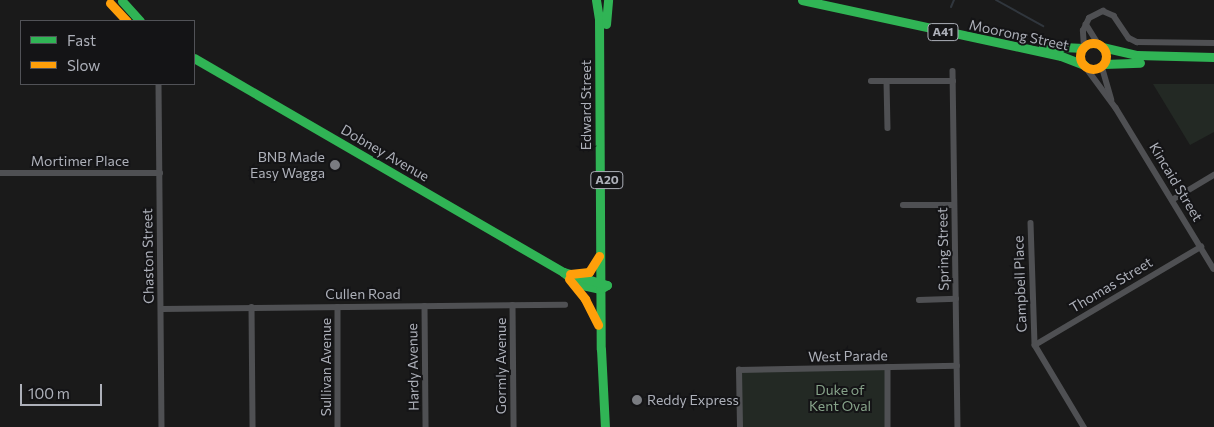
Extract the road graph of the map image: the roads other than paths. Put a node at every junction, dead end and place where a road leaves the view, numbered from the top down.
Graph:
1 (596, 0) edge
2 (608, 0) edge
3 (802, 0) edge
4 (844, 0) edge
5 (108, 1) edge
6 (122, 1) edge
7 (126, 20) edge
8 (139, 20) edge
9 (1086, 24) junction
10 (1214, 43) edge
11 (1101, 46) junction
12 (1084, 48) junction
13 (1214, 57) edge
14 (195, 59) edge
15 (1214, 64) edge
16 (1103, 65) junction
17 (1085, 66) junction
18 (953, 71) dead end
19 (953, 80) junction
20 (887, 81) junction
21 (871, 82) dead end
22 (159, 85) edge
23 (1116, 108) junction
24 (888, 128) dead end
25 (0, 173) edge
26 (160, 173) junction
27 (1214, 175) edge
28 (1172, 200) junction
29 (903, 205) dead end
30 (954, 205) junction
31 (1031, 223) dead end
32 (1201, 247) junction
33 (600, 251) junction
34 (1214, 269) edge
35 (567, 275) junction
36 (603, 285) junction
37 (956, 299) junction
38 (919, 300) dead end
39 (513, 305) junction
40 (565, 305) dead end
41 (338, 306) junction
42 (425, 306) junction
43 (252, 307) junction
44 (162, 309) junction
45 (601, 331) junction
46 (1035, 345) junction
47 (604, 361) junction
48 (957, 366) junction
49 (888, 367) junction
50 (162, 427) edge
51 (253, 427) edge
52 (338, 427) edge
53 (426, 427) edge
54 (514, 427) edge
55 (605, 427) edge
56 (740, 427) edge
57 (888, 427) edge
58 (958, 427) edge
59 (1084, 427) edge

1 - 33 main road, Edward Street / A20
2 - 36 main road, Edward Street / A20
3 - 17 main road, Moorong Street / A41
4 - 12 main road, Moorong Street / A41
5 - 6 main road
5 - 7 main road
6 - 8 main road
9 - 10 street, Moorong Street
9 - 11 street, Moorong Street
9 - 12 street, Moorong Street
11 - 12 main road, A41
11 - 13 main road, A41
11 - 16 main road
12 - 17 main road
14 - 35 main road, Dobney Avenue
15 - 16 main road, A41
16 - 17 main road, A41
16 - 23 street, Kincaid Street
17 - 23 street, Kincaid Street
18 - 19 street, Spring Street
19 - 20 street
19 - 30 street, Spring Street
20 - 21 street
20 - 24 street
22 - 26 street, Chaston Street
23 - 28 street, Kincaid Street
25 - 26 street, Mortimer Place
26 - 44 street, Chaston Street
27 - 28 street
28 - 32 street, Kincaid Street
29 - 30 street
30 - 37 street, Spring Street
31 - 46 street, Campbell Place
32 - 34 street, Kincaid Street
32 - 46 street, Thomas Street
33 - 35 main road
33 - 36 main road, Edward Street / A20
35 - 36 main road, Dobney Avenue
35 - 45 main road
36 - 45 main road, Edward Street / A20
36 - 47 main road, Edward Street / A20
37 - 38 street
37 - 48 street, Spring Street
39 - 40 street, Cullen Road
39 - 42 street, Cullen Road
39 - 54 street, Gormly Avenue
41 - 42 street, Cullen Road
41 - 43 street, Cullen Road
41 - 52 street, Sullivan Avenue
42 - 53 street, Hardy Avenue
43 - 44 street, Cullen Road
43 - 51 street
44 - 50 street, Chaston Street
45 - 47 main road, Edward Street / A20
46 - 59 street
47 - 55 main road, Edward Street / A20
48 - 49 street, West Parade
48 - 58 street, Spring Street
49 - 56 street, West Parade
49 - 57 street

